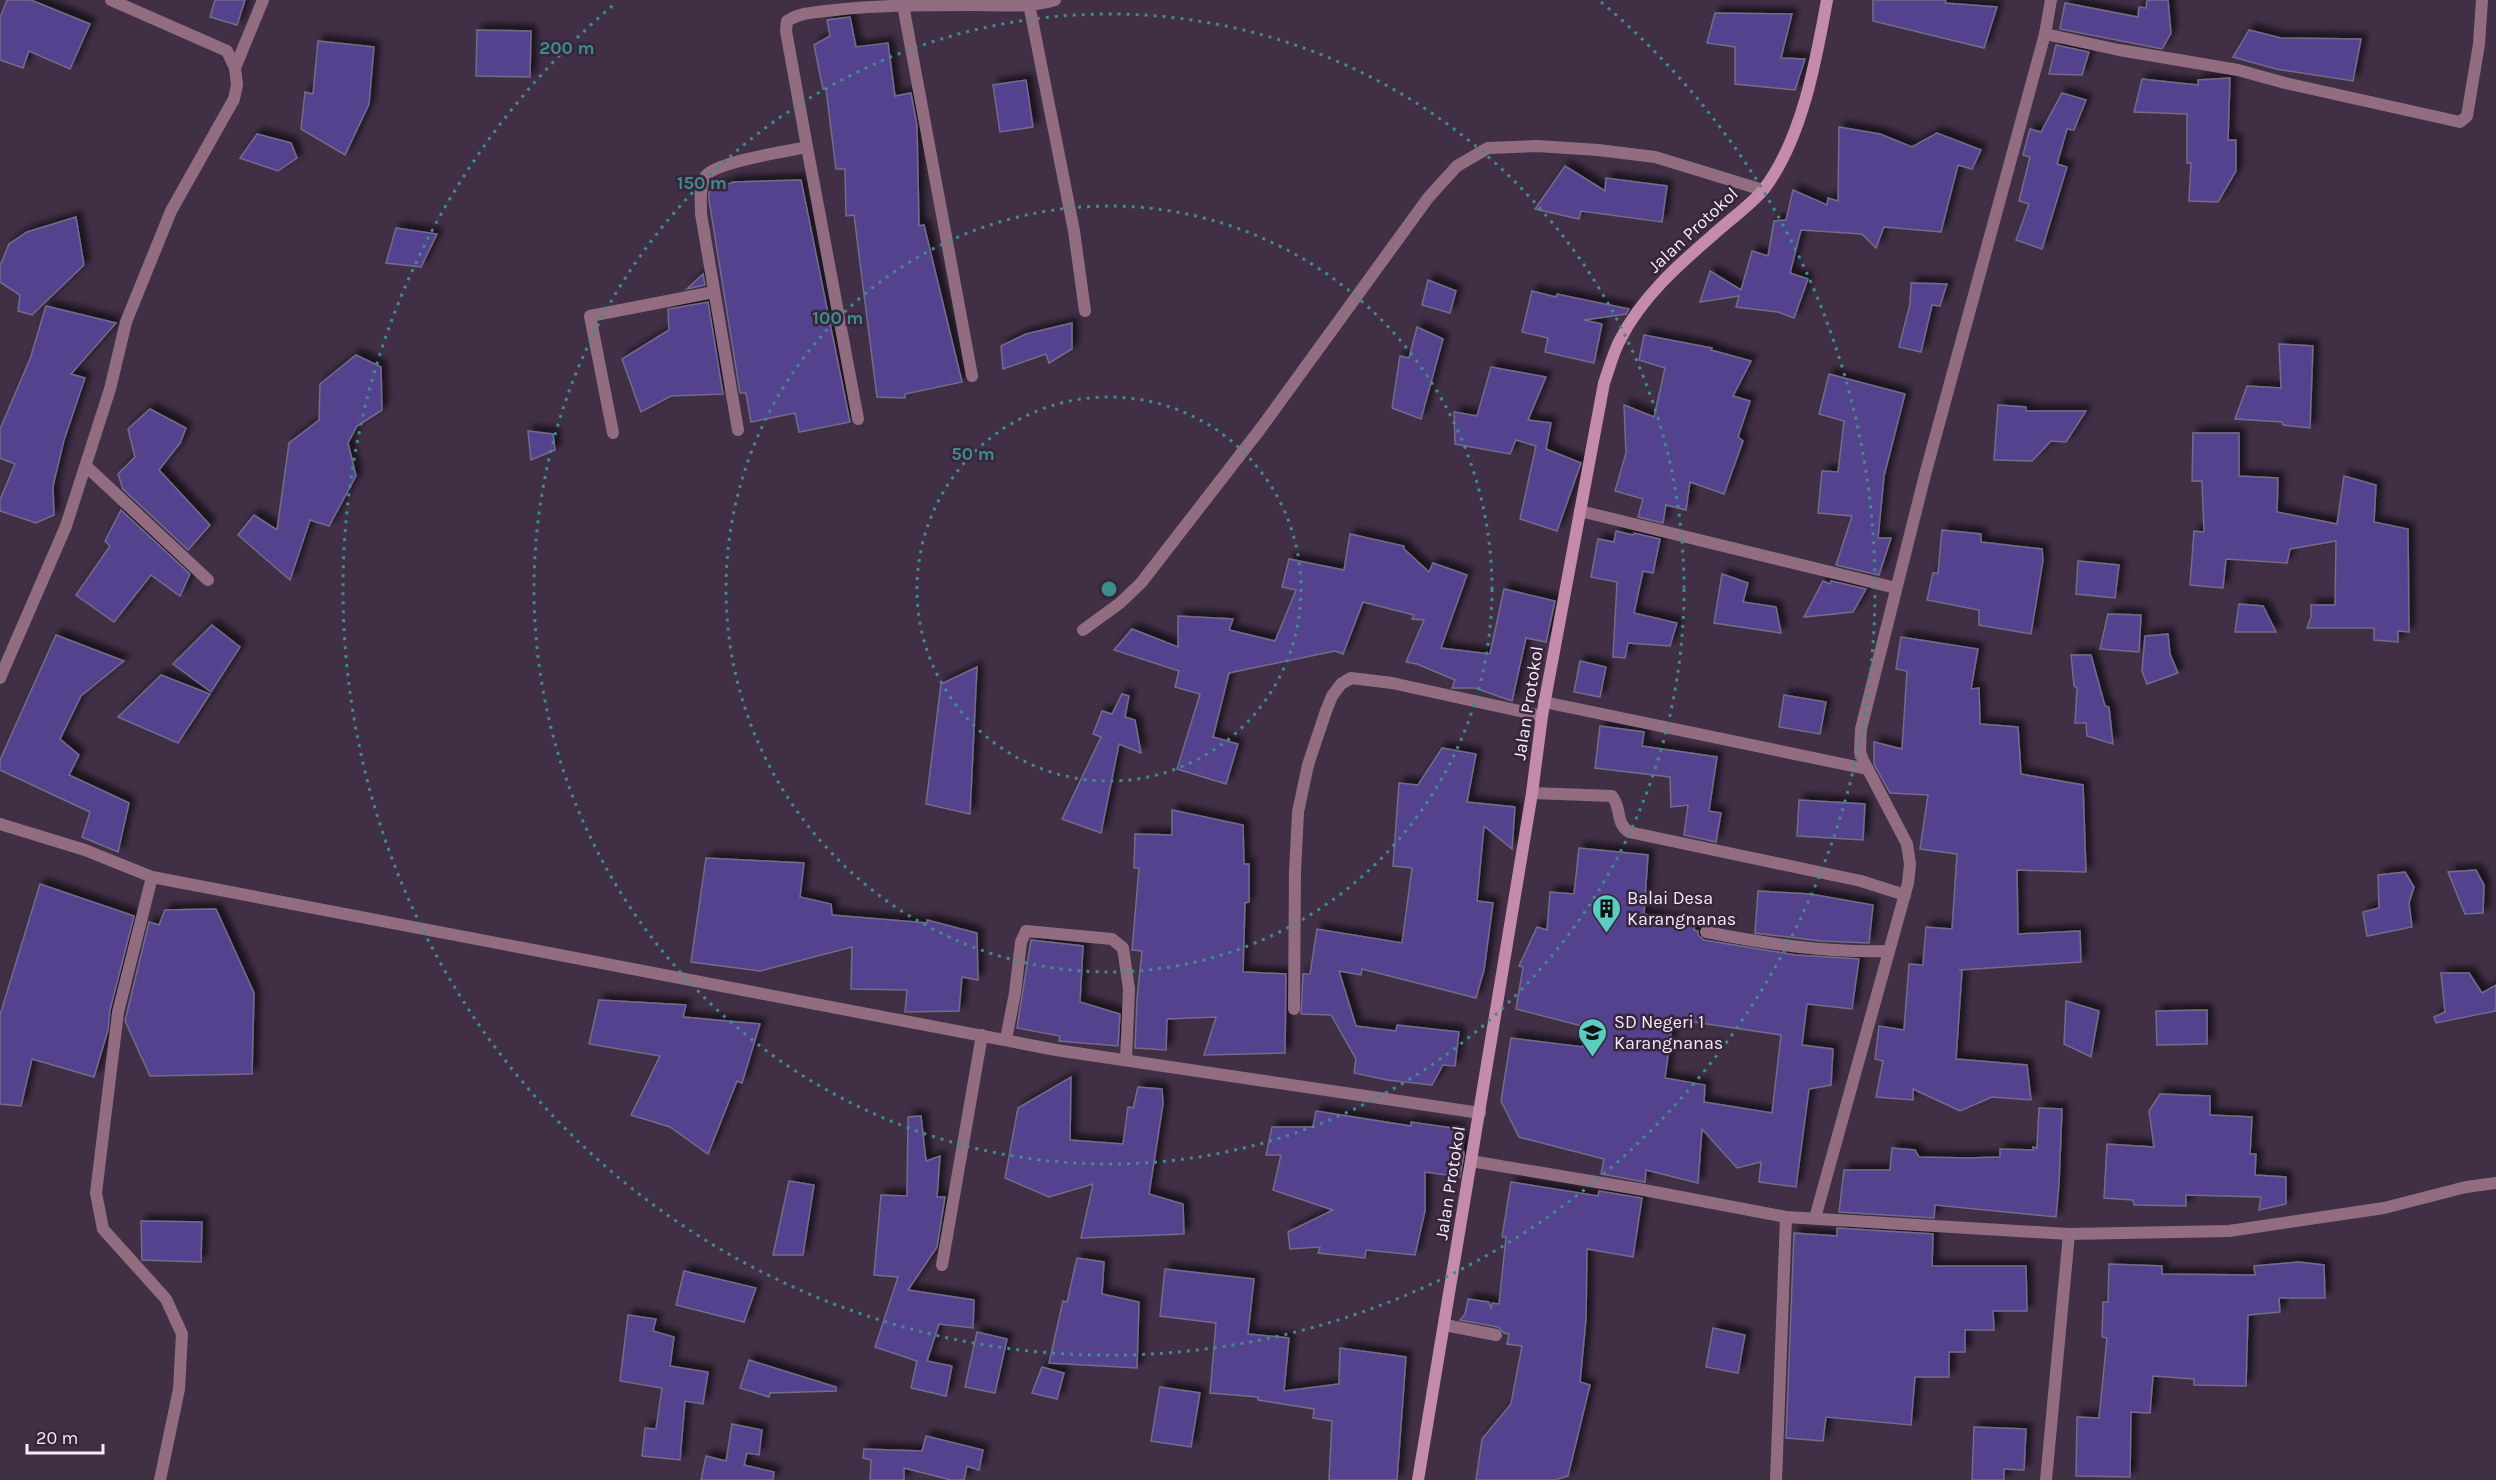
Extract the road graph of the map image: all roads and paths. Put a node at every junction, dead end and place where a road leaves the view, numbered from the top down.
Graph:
1 (111, 0) edge
2 (263, 0) edge
3 (1056, 0) edge
4 (1827, 0) edge
5 (2051, 0) edge
6 (2482, 0) edge
7 (995, 3) edge
8 (1029, 4) junction
9 (903, 5) junction
10 (2045, 34) junction
11 (235, 68) junction
12 (807, 147) junction
13 (1763, 190) junction
14 (714, 292) junction
15 (1085, 311) dead end
16 (972, 376) dead end
17 (858, 419) dead end
18 (738, 430) dead end
19 (613, 432) dead end
20 (87, 467) junction
21 (1580, 511) junction
22 (208, 580) dead end
23 (1896, 588) junction
24 (1083, 630) dead end
25 (0, 678) edge
26 (1544, 702) junction
27 (1542, 716) junction
28 (1867, 769) junction
29 (1532, 793) junction
30 (0, 824) edge
31 (152, 877) junction
32 (1905, 894) junction
33 (1706, 932) dead end
34 (1889, 951) junction
35 (1294, 1009) dead end
36 (982, 1035) junction
37 (1006, 1039) junction
38 (1126, 1060) junction
39 (1480, 1113) junction
40 (1471, 1161) junction
41 (2496, 1183) edge
42 (1786, 1217) junction
43 (1815, 1218) junction
44 (2069, 1234) junction
45 (942, 1265) dead end
46 (1445, 1324) junction
47 (1496, 1335) dead end
48 (160, 1480) edge
49 (1418, 1480) edge
50 (1776, 1480) edge
51 (2046, 1480) edge

1 - 11 street
2 - 11 street
3 - 8 street
4 - 13 street, Jalan Protokol
5 - 10 street
6 - 10 street
7 - 8 street
7 - 9 street
8 - 15 street
9 - 12 street
9 - 16 street
10 - 23 street
11 - 20 street
12 - 14 street
12 - 17 street
13 - 21 street, Jalan Protokol
13 - 24 street
14 - 18 street
14 - 19 street
20 - 22 street
20 - 25 street
21 - 23 street
21 - 26 street, Jalan Protokol
23 - 28 street
26 - 27 street, Jalan Protokol
26 - 28 street
27 - 29 street, Jalan Protokol
27 - 35 street
28 - 32 street
29 - 32 street
29 - 39 street, Jalan Protokol
30 - 31 street
31 - 36 street
31 - 48 street
32 - 34 street
33 - 34 street
34 - 43 street
36 - 37 street
36 - 45 street
37 - 38 street
37 - 38 street
38 - 39 street
39 - 40 street, Jalan Protokol
40 - 42 street
40 - 46 street, Jalan Protokol
41 - 44 street
42 - 43 street
42 - 50 street
43 - 44 street
44 - 51 street
46 - 47 street
46 - 49 street, Jalan Protokol

